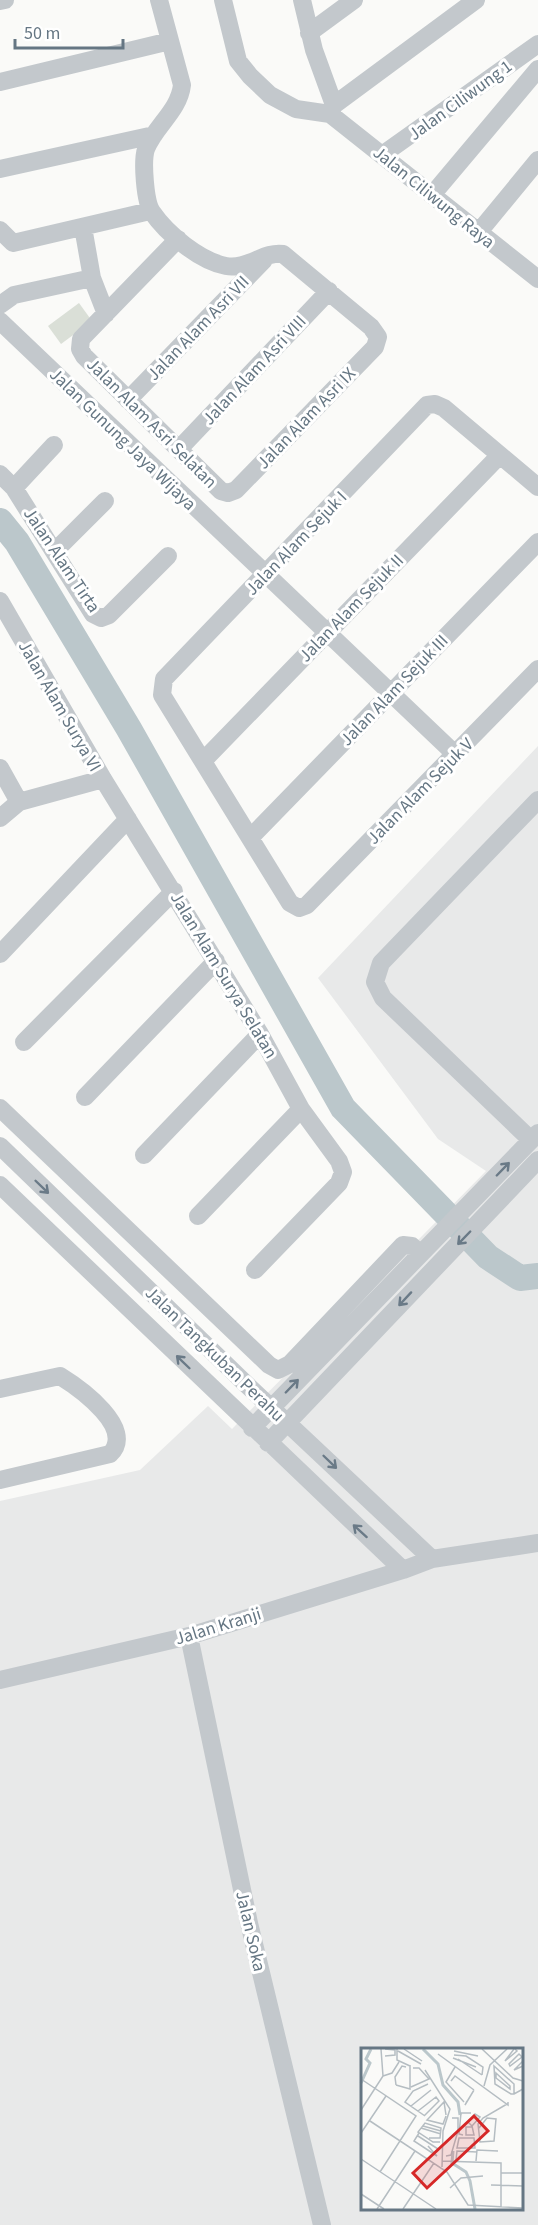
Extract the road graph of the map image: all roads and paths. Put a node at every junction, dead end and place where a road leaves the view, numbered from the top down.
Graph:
1 (5, 0) edge
2 (159, 0) edge
3 (223, 0) edge
4 (302, 0) edge
5 (354, 0) edge
6 (476, 0) edge
7 (0, 1) edge
8 (309, 33) junction
9 (170, 41) junction
10 (538, 44) edge
11 (538, 69) edge
12 (0, 82) edge
13 (332, 110) junction
14 (154, 135) junction
15 (382, 155) junction
16 (538, 160) edge
17 (0, 169) edge
18 (432, 195) junction
19 (150, 211) junction
20 (83, 227) junction
21 (478, 233) junction
22 (3, 234) edge
23 (178, 239) junction
24 (267, 257) junction
25 (535, 269) edge
26 (92, 278) junction
27 (329, 291) junction
28 (0, 305) edge
29 (106, 314) junction
30 (0, 321) edge
31 (128, 400) junction
32 (54, 445) dead end
33 (179, 449) junction
34 (500, 455) junction
35 (0, 474) edge
36 (14, 488) junction
37 (538, 488) edge
38 (228, 493) joint
39 (105, 501) dead end
40 (538, 542) edge
41 (55, 551) junction
42 (168, 556) dead end
43 (265, 576) junction
44 (0, 601) edge
45 (327, 634) junction
46 (538, 669) edge
47 (391, 694) junction
48 (456, 755) junction
49 (203, 761) junction
50 (0, 768) edge
51 (103, 779) junction
52 (538, 800) edge
53 (19, 802) junction
54 (0, 818) edge
55 (128, 819) junction
56 (250, 838) junction
57 (174, 891) junction
58 (0, 954) edge
59 (216, 961) junction
60 (260, 1034) junction
61 (24, 1042) dead end
62 (85, 1096) dead end
63 (0, 1108) edge
64 (301, 1109) junction
65 (535, 1136) edge
66 (0, 1146) edge
67 (144, 1155) dead end
68 (538, 1160) edge
69 (0, 1185) edge
70 (198, 1215) dead end
71 (426, 1248) junction
72 (149, 1252) junction
73 (115, 1258) junction
74 (255, 1270) dead end
75 (148, 1289) junction
76 (0, 1389) edge
77 (272, 1408) junction
78 (288, 1423) junction
79 (252, 1428) junction
80 (268, 1443) junction
81 (0, 1480) edge
82 (538, 1543) edge
83 (432, 1559) junction
84 (403, 1570) junction
85 (189, 1636) junction
86 (0, 1680) edge
87 (322, 2225) edge

1 - 7 street
2 - 9 street
3 - 13 street
4 - 8 street
5 - 8 street
6 - 13 street
8 - 13 street
9 - 12 street
9 - 14 street
10 - 15 street, Jalan Ciliwung 1
11 - 18 street, Jalan Ciliwung 1
13 - 15 street, Jalan Ciliwung Raya
14 - 17 street
14 - 19 street
15 - 18 street, Jalan Ciliwung Raya
16 - 21 street
18 - 21 street, Jalan Ciliwung Raya
19 - 20 street
19 - 23 street
20 - 22 street
20 - 26 street
21 - 25 street, Jalan Ciliwung Raya
23 - 24 street
23 - 29 street
24 - 27 street
24 - 31 street, Jalan Alam Asri VII
26 - 28 street
26 - 29 street
27 - 33 street, Jalan Alam Asri VIII
27 - 38 street, Jalan Alam Asri IX
29 - 31 street, Jalan Alam Asri Selatan
30 - 43 street, Jalan Gunung Jaya Wijaya
31 - 33 street, Jalan Alam Asri Selatan
32 - 36 street
33 - 38 street, Jalan Alam Asri Selatan
34 - 37 street
34 - 43 street, Jalan Alam Sejuk I
34 - 45 street, Jalan Alam Sejuk II
35 - 36 street, Jalan Alam Tirta
36 - 41 street, Jalan Alam Tirta
39 - 41 street
40 - 47 street, Jalan Alam Sejuk III
41 - 42 street, Jalan Alam Tirta
43 - 45 street, Jalan Gunung Jaya Wijaya
43 - 49 street, Jalan Alam Sejuk I
44 - 51 street, Jalan Alam Surya VI
45 - 47 street, Jalan Gunung Jaya Wijaya
45 - 49 street, Jalan Alam Sejuk II
46 - 48 street, Jalan Alam Sejuk V
47 - 48 street, Jalan Gunung Jaya Wijaya
47 - 56 street, Jalan Alam Sejuk III
48 - 56 street, Jalan Alam Sejuk V
49 - 56 street
50 - 53 street
51 - 53 street
51 - 55 street, Jalan Alam Surya Selatan
52 - 65 street
53 - 54 street
55 - 57 street, Jalan Alam Surya Selatan
55 - 58 street
57 - 59 street, Jalan Alam Surya Selatan
57 - 61 street
59 - 60 street, Jalan Alam Surya Selatan
59 - 62 street
60 - 64 street, Jalan Alam Surya Selatan
60 - 67 street
63 - 72 street
64 - 70 street
64 - 74 street, Jalan Alam Surya Selatan
71 -> 65 street
66 -> 73 street, Jalan Tangkuban Perahu
68 -> 78 street
79 -> 69 street, Jalan Tangkuban Perahu
71 - 72 street
77 -> 71 street
72 - 73 street
72 - 75 street
73 - 75 street, Jalan Tangkuban Perahu
75 - 77 street, Jalan Tangkuban Perahu
76 - 81 street
77 - 78 street, Jalan Tangkuban Perahu
77 - 79 street
78 - 80 street
78 -> 83 street, Jalan Tangkuban Perahu
79 - 80 street, Jalan Tangkuban Perahu
84 -> 80 street, Jalan Tangkuban Perahu
82 - 83 street, Jalan Kranji
83 - 84 street, Jalan Kranji
84 - 85 street, Jalan Kranji
85 - 86 street, Jalan Kranji
85 - 87 street, Jalan Soka

